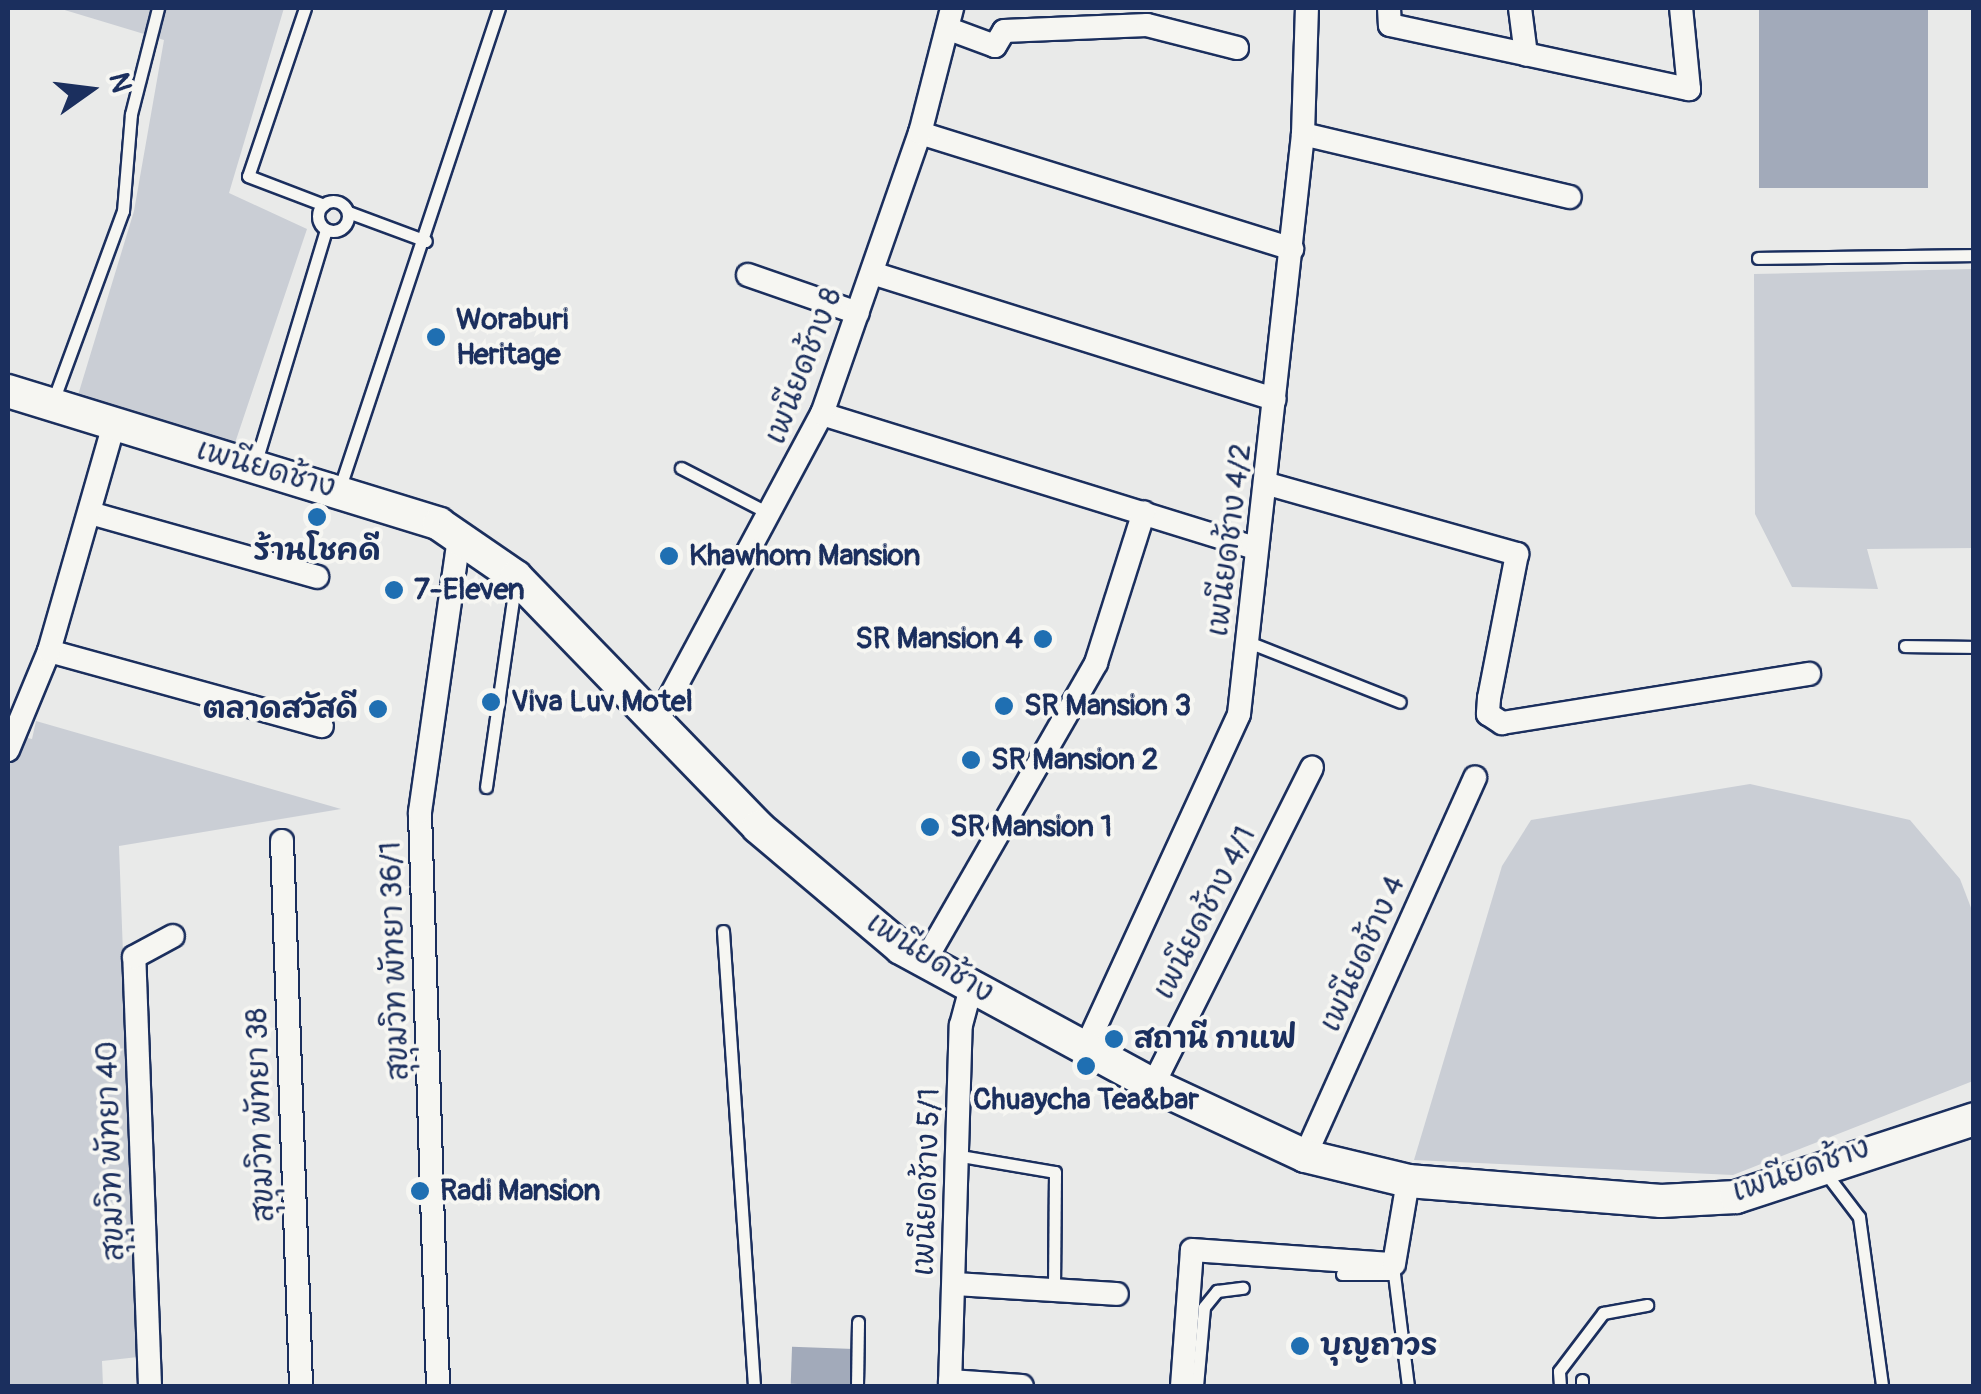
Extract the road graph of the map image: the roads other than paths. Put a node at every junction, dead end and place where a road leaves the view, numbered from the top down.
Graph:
1 (158, 8) edge
2 (305, 8) edge
3 (500, 8) edge
4 (1307, 8) edge
5 (1390, 8) edge
6 (1520, 8) edge
7 (1681, 8) edge
8 (950, 18) edge
9 (1237, 48) dead end
10 (1526, 55) junction
11 (920, 134) junction
12 (1304, 134) junction
13 (1570, 197) dead end
14 (324, 205) junction
15 (348, 212) junction
16 (326, 230) junction
17 (426, 241) junction
18 (1292, 249) junction
19 (1974, 255) edge
20 (1758, 258) dead end
21 (872, 273) junction
22 (748, 275) dead end
23 (858, 313) junction
24 (8, 390) edge
25 (1275, 398) junction
26 (50, 410) junction
27 (822, 414) junction
28 (114, 425) junction
29 (255, 466) junction
30 (681, 468) dead end
31 (1268, 484) junction
32 (339, 490) junction
33 (1144, 512) junction
34 (90, 513) junction
35 (774, 516) junction
36 (459, 537) junction
37 (1256, 548) junction
38 (317, 577) dead end
39 (516, 577) junction
40 (1248, 642) junction
41 (1905, 646) dead end
42 (1974, 646) edge
43 (49, 651) junction
44 (1809, 674) dead end
45 (1400, 702) dead end
46 (15, 709) edge
47 (656, 723) junction
48 (322, 726) dead end
49 (8, 750) edge
50 (1312, 768) dead end
51 (1476, 777) dead end
52 (486, 787) dead end
53 (282, 840) dead end
54 (722, 931) dead end
55 (174, 936) dead end
56 (926, 959) junction
57 (971, 987) junction
58 (1086, 1047) junction
59 (1153, 1085) junction
60 (1974, 1119) edge
61 (962, 1156) junction
62 (1305, 1156) junction
63 (1821, 1162) junction
64 (1408, 1181) junction
65 (1342, 1274) dead end
66 (954, 1284) junction
67 (1243, 1288) dead end
68 (1054, 1290) junction
69 (1117, 1294) dead end
70 (1647, 1305) dead end
71 (858, 1322) dead end
72 (950, 1384) edge
73 (150, 1386) edge
74 (300, 1386) edge
75 (438, 1386) edge
76 (754, 1386) edge
77 (857, 1386) edge
78 (1022, 1386) edge
79 (1182, 1386) edge
80 (1197, 1386) edge
81 (1408, 1386) edge
82 (1560, 1386) edge
83 (1882, 1386) edge

1 - 26 lane
2 - 14 lane
3 - 17 lane
4 - 12 street, เพนียดช้าง 4/2
5 - 10 street
6 - 10 street
7 - 10 street
8 - 9 street
8 - 11 street, เพนียดช้าง 8
11 - 18 street
11 - 21 street, เพนียดช้าง 8
12 - 13 street
12 - 18 street, เพนียดช้าง 4/2
14 - 15 lane
14 - 16 lane
15 - 16 lane
15 - 17 lane
16 - 29 lane
17 - 32 lane
18 - 25 street, เพนียดช้าง 4/2
19 - 20 lane
21 - 23 street, เพนียดช้าง 8
21 - 25 street
22 - 23 street
23 - 27 street, เพนียดช้าง 8
24 - 26 street, เพนียดช้าง
25 - 31 street, เพนียดช้าง 4/2
26 - 28 street, เพนียดช้าง
27 - 33 street
27 - 35 street, เพนียดช้าง 8
28 - 29 street, เพนียดช้าง
28 - 34 street
29 - 32 street, เพนียดช้าง
30 - 35 lane
31 - 37 street, เพนียดช้าง 4/2
31 - 44 street
32 - 36 street, เพนียดช้าง
33 - 37 street
33 - 56 street
34 - 38 street
34 - 43 street
35 - 47 street, เพนียดช้าง 8
36 - 39 street, เพนียดช้าง
36 - 75 street, สุขุมวิท พัทยา 36/1
37 - 40 street, เพนียดช้าง 4/2
39 - 47 street, เพนียดช้าง
39 - 52 lane
40 - 45 lane
40 - 58 street, เพนียดช้าง 4/2
41 - 42 lane
43 - 46 street
43 - 48 street
46 - 49 street
47 - 56 street, เพนียดช้าง
50 - 59 street, เพนียดช้าง 4/1
51 - 62 street, เพนียดช้าง 4
53 - 74 street, สุขุมวิท พัทยา 38
54 - 76 lane
55 - 73 street, สุขุมวิท พัทยา 40
56 - 57 street, เพนียดช้าง
57 - 58 street, เพนียดช้าง
57 - 61 street, เพนียดช้าง 5/1
58 - 59 street, เพนียดช้าง
59 - 62 street, เพนียดช้าง
60 - 63 street, เพนียดช้าง
61 - 66 street, เพนียดช้าง 5/1
61 - 68 lane
62 - 64 street, เพนียดช้าง
63 - 64 street, เพนียดช้าง
63 - 83 lane
64 - 79 street
65 - 81 lane
66 - 68 street
66 - 72 street, เพนียดช้าง 5/1
67 - 80 lane
68 - 69 street
70 - 82 lane
71 - 77 lane
72 - 78 street

